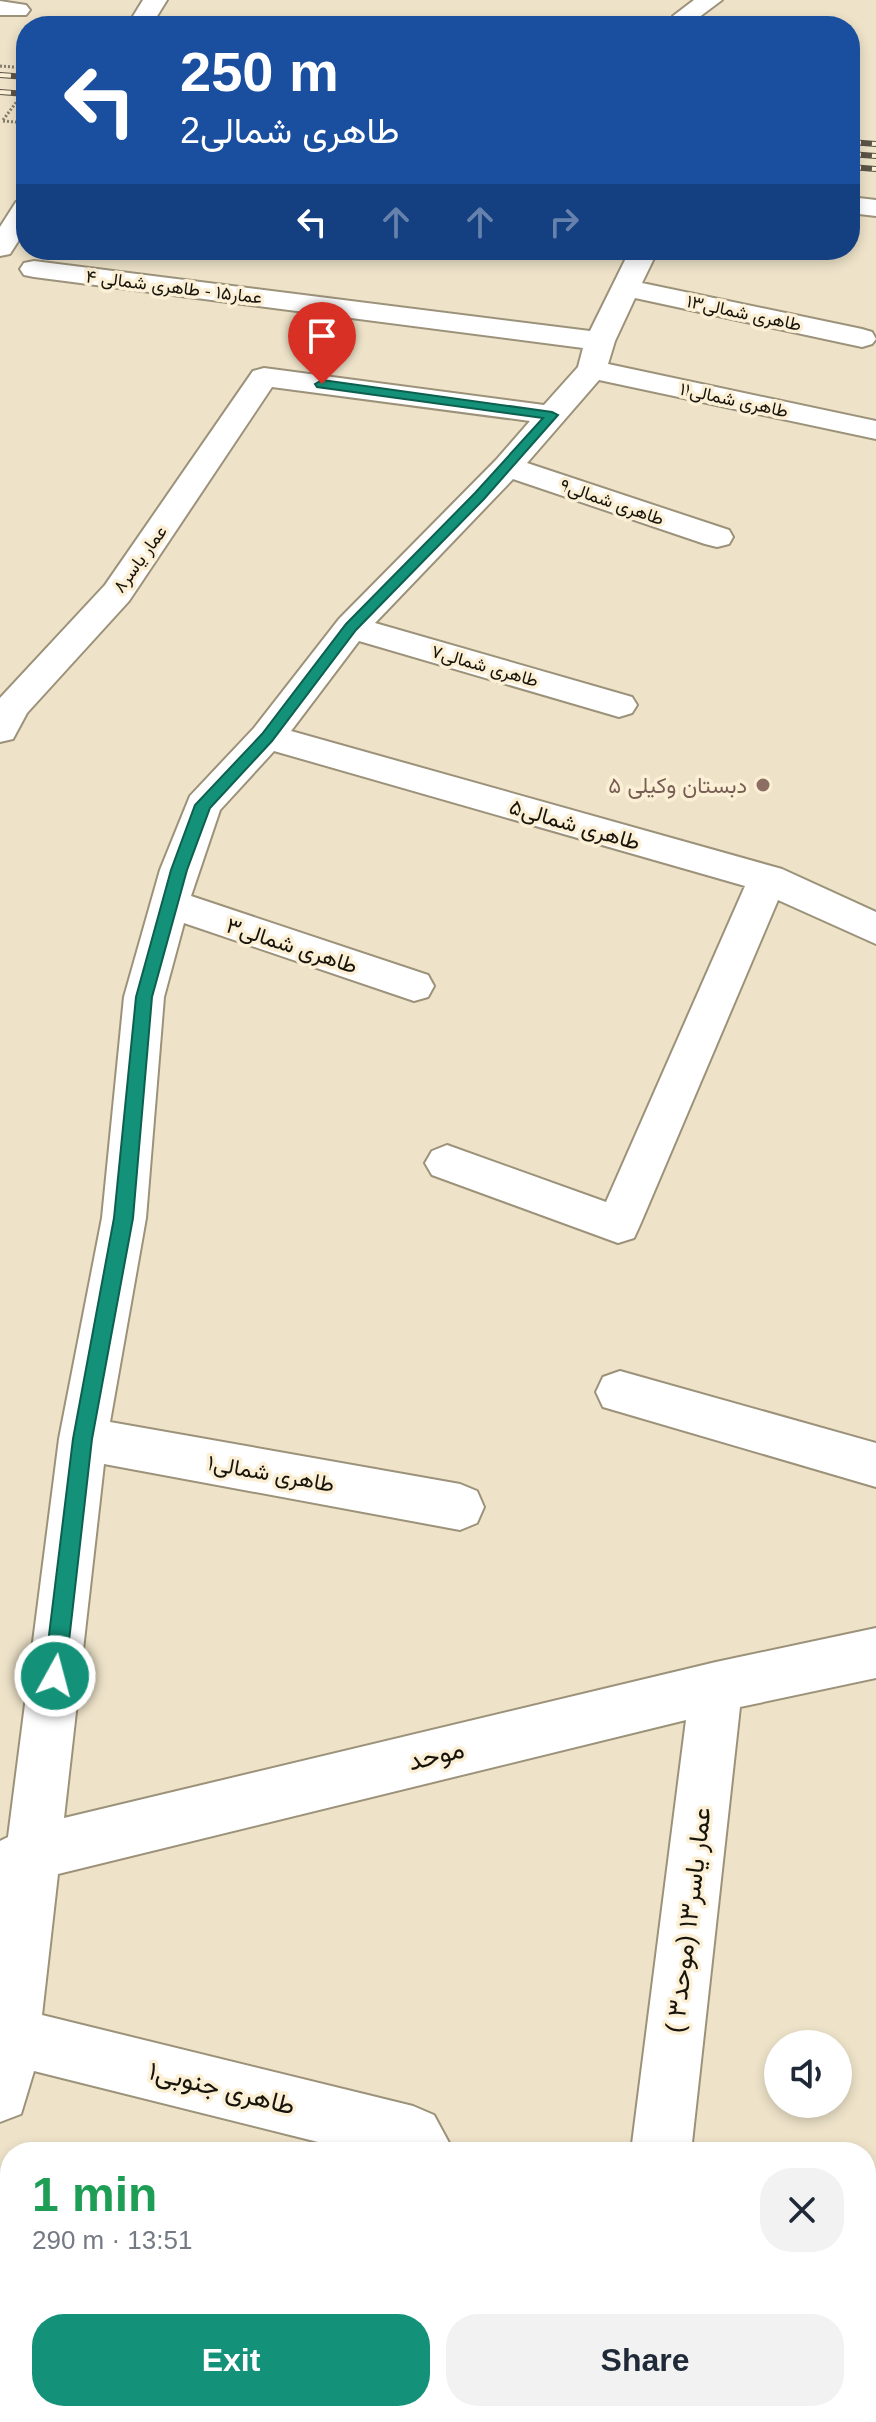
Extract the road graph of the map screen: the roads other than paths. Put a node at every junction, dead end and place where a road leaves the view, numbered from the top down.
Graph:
1 (710, 0) edge
2 (685, 14) edge
3 (16, 223) edge
4 (0, 248) edge
5 (640, 260) edge
6 (34, 269) dead end
7 (627, 288) junction
8 (862, 338) dead end
9 (596, 355) junction
10 (552, 415) junction
11 (876, 430) edge
12 (507, 467) junction
13 (717, 537) dead end
14 (351, 627) junction
15 (619, 705) dead end
16 (0, 730) edge
17 (267, 737) junction
18 (768, 879) junction
19 (170, 904) junction
20 (876, 929) edge
21 (414, 986) dead end
22 (447, 1163) dead end
23 (620, 1392) dead end
24 (83, 1439) junction
25 (876, 1465) edge
26 (460, 1507) dead end
27 (876, 1653) edge
28 (716, 1687) junction
29 (17, 1861) edge
30 (11, 2036) junction
31 (0, 2093) edge
32 (417, 2142) edge
33 (662, 2142) edge

1 - 2 street
3 - 4 street
5 - 7 street
6 - 9 street, عمار۱۵ - طاهری شمالی ۴
7 - 8 street, طاهری شمالی۱۳
7 - 9 street
9 - 10 street
9 - 11 street, طاهری شمالی۱۱
10 - 12 street
10 - 16 street, عمار یاسر۸
12 - 13 street, طاهری شمالی۹
12 - 14 street
14 - 15 street, طاهری شمالی۷
14 - 17 street
17 - 18 street, طاهری شمالی۵
17 - 19 street
18 - 20 street, طاهری شمالی۵
18 - 22 street
19 - 21 street, طاهری شمالی۳
19 - 24 street
23 - 25 street
24 - 26 street, طاهری شمالی۱
24 - 29 street
27 - 28 street, موحد
28 - 29 street, موحد
28 - 33 street, عمار یاسر۱۳ (موحد۳ )
29 - 30 street
30 - 31 street
30 - 32 street, طاهری جنوبی۱

